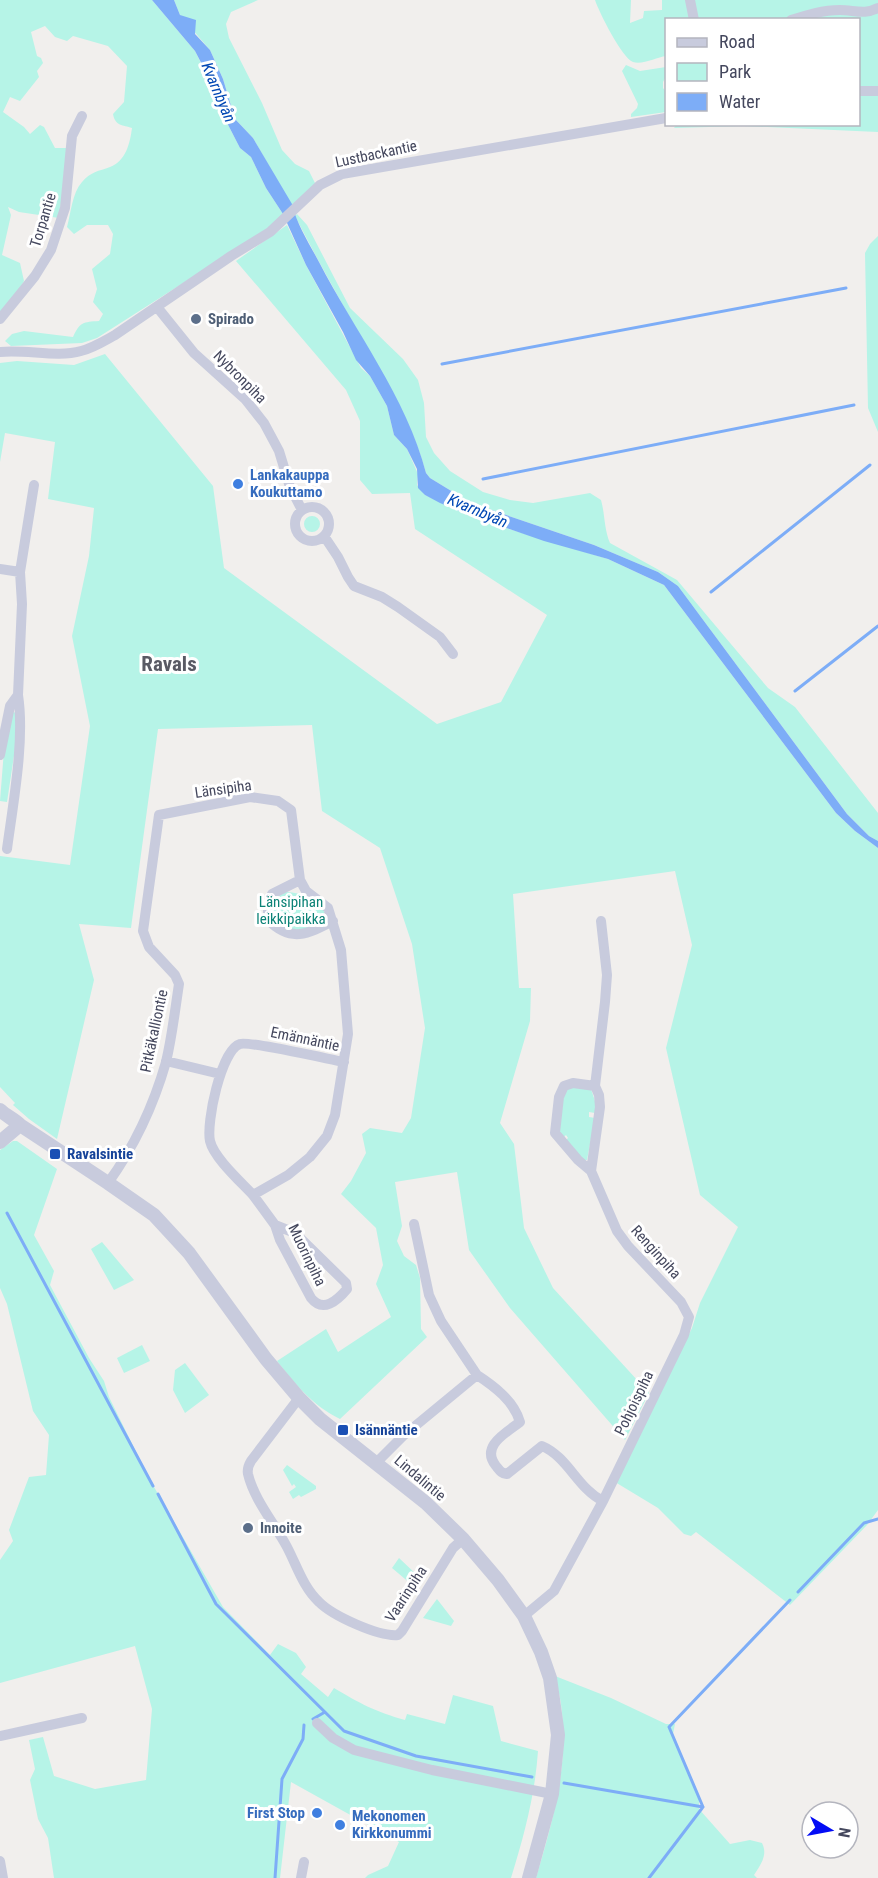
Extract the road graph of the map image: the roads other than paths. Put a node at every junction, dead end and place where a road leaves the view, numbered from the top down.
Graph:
1 (690, 0) edge
2 (878, 8) edge
3 (694, 18) edge
4 (798, 18) edge
5 (860, 91) edge
6 (878, 91) edge
7 (82, 116) dead end
8 (665, 118) edge
9 (157, 307) junction
10 (0, 319) edge
11 (0, 352) edge
12 (34, 485) dead end
13 (302, 510) junction
14 (324, 536) junction
15 (0, 569) edge
16 (20, 572) junction
17 (453, 654) dead end
18 (18, 695) junction
19 (0, 755) edge
20 (0, 805) edge
21 (13, 807) junction
22 (159, 815) joint
23 (7, 849) dead end
24 (300, 880) junction
25 (333, 921) junction
26 (601, 921) dead end
27 (166, 1061) junction
28 (344, 1062) junction
29 (220, 1074) junction
30 (595, 1086) junction
31 (0, 1102) edge
32 (0, 1110) edge
33 (17, 1122) junction
34 (0, 1142) edge
35 (591, 1171) junction
36 (108, 1183) junction
37 (253, 1195) junction
38 (414, 1224) dead end
39 (275, 1225) junction
40 (689, 1317) joint
41 (477, 1375) junction
42 (299, 1398) junction
43 (376, 1463) junction
44 (603, 1500) junction
45 (463, 1539) junction
46 (524, 1616) junction
47 (82, 1718) dead end
48 (317, 1723) dead end
49 (0, 1736) edge
50 (552, 1794) junction
51 (0, 1861) edge
52 (304, 1862) dead end
53 (3, 1878) edge
54 (301, 1878) edge
55 (529, 1878) edge

1 - 3 street
2 - 4 street
5 - 6 street
7 - 10 street, Torpantie
8 - 9 street, Lustbackantie
9 - 11 street, Lustbackantie
9 - 13 street, Nybronpiha
12 - 16 street
13 - 14 street
13 - 14 street, Nybronpiha
14 - 17 street
15 - 16 street
16 - 18 street
18 - 19 street
18 - 21 street
20 - 21 street
21 - 23 street
22 - 24 street, Länsipiha
22 - 27 street, Pitkäkalliontie
24 - 25 street
24 - 25 street
25 - 28 street
26 - 30 street
27 - 29 street
27 - 36 street, Pitkäkalliontie
28 - 29 street, Emännäntie
28 - 37 street, Emännäntie
29 - 37 street, Emännäntie
30 - 35 street
30 - 35 street, Renginpiha
31 - 33 street, Lindalintie
32 - 33 street, Lindalintie
33 - 34 street
33 - 36 street, Lindalintie
35 - 40 street, Renginpiha
36 - 42 street, Lindalintie
37 - 39 street, Muorinpiha
38 - 41 street
39 - 39 street, Muorinpiha
40 - 44 street, Pohjoispiha
41 - 43 street
41 - 44 street
42 - 43 street, Lindalintie
42 - 45 street, Vaarinpiha
43 - 45 street, Lindalintie
44 - 46 street, Pohjoispiha
45 - 46 street, Lindalintie
46 - 50 street, Lindalintie
47 - 49 street
48 - 50 street
50 - 55 street, Lindalintie
51 - 53 street
52 - 54 street

